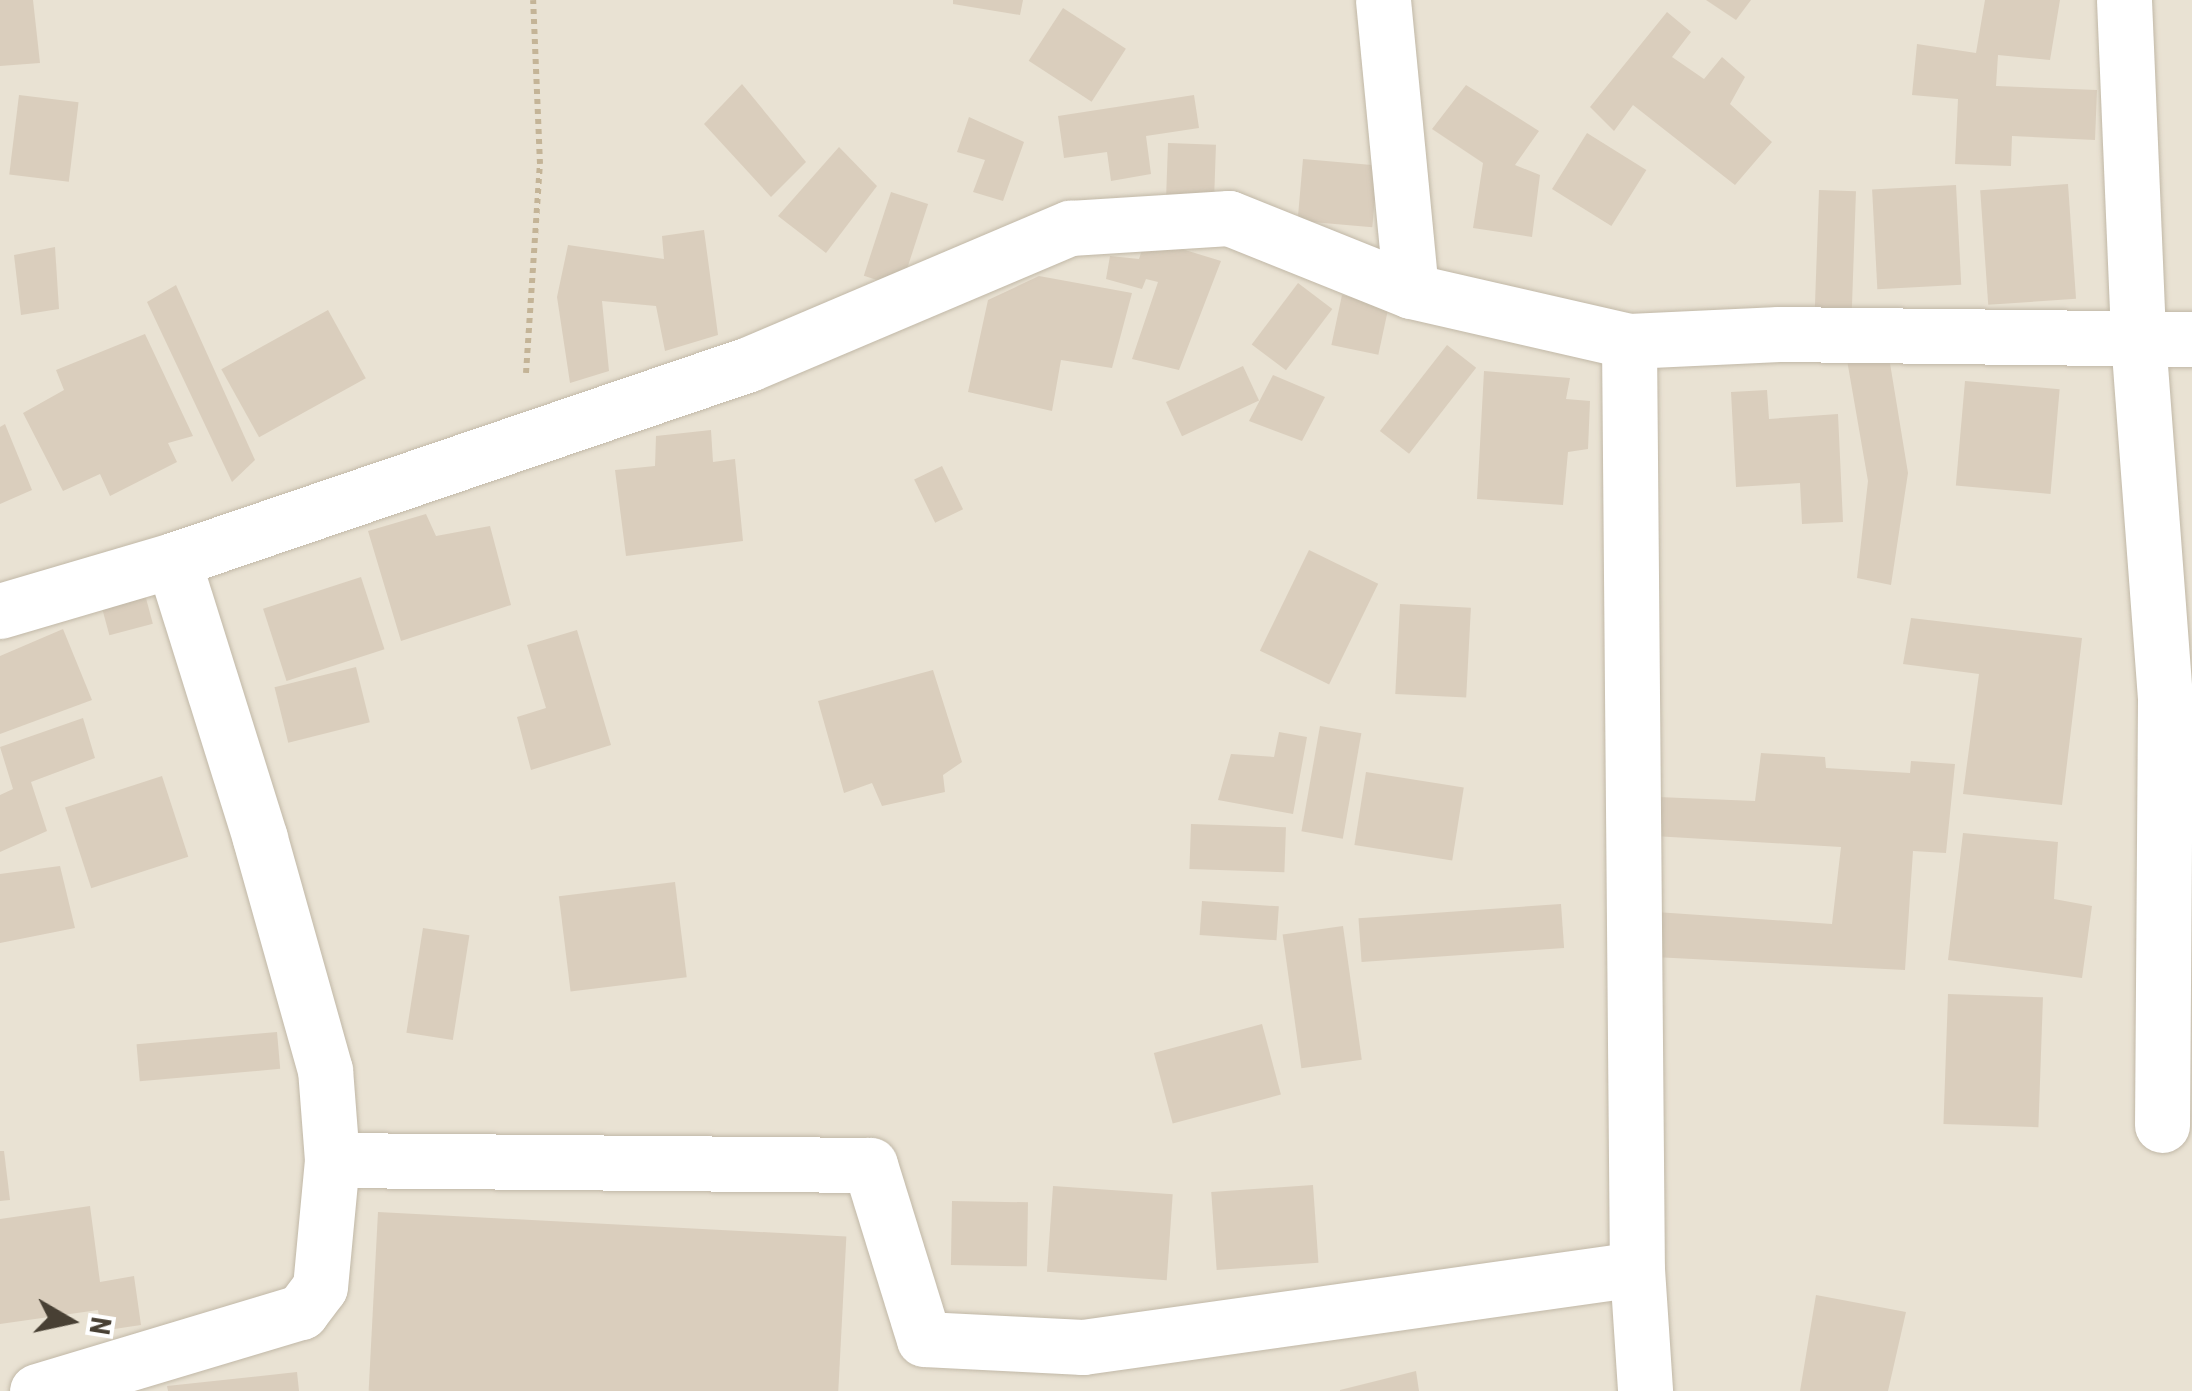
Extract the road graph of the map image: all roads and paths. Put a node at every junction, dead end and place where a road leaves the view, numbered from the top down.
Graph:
1 (533, 0) edge
2 (1384, 0) edge
3 (2124, 0) edge
4 (1412, 291) junction
5 (2138, 339) junction
6 (2192, 339) edge
7 (1629, 342) junction
8 (521, 441) junction
9 (173, 560) junction
10 (0, 611) edge
11 (2162, 1125) dead end
12 (332, 1160) junction
13 (1636, 1269) junction
14 (37, 1391) edge
15 (1644, 1391) edge

1 - 8 path
2 - 4 street
3 - 5 street
4 - 7 street
4 - 8 street
5 - 6 street
5 - 7 street
5 - 11 street
7 - 13 street
8 - 9 street
9 - 10 street
9 - 12 street
12 - 13 street
12 - 14 street
13 - 15 street

